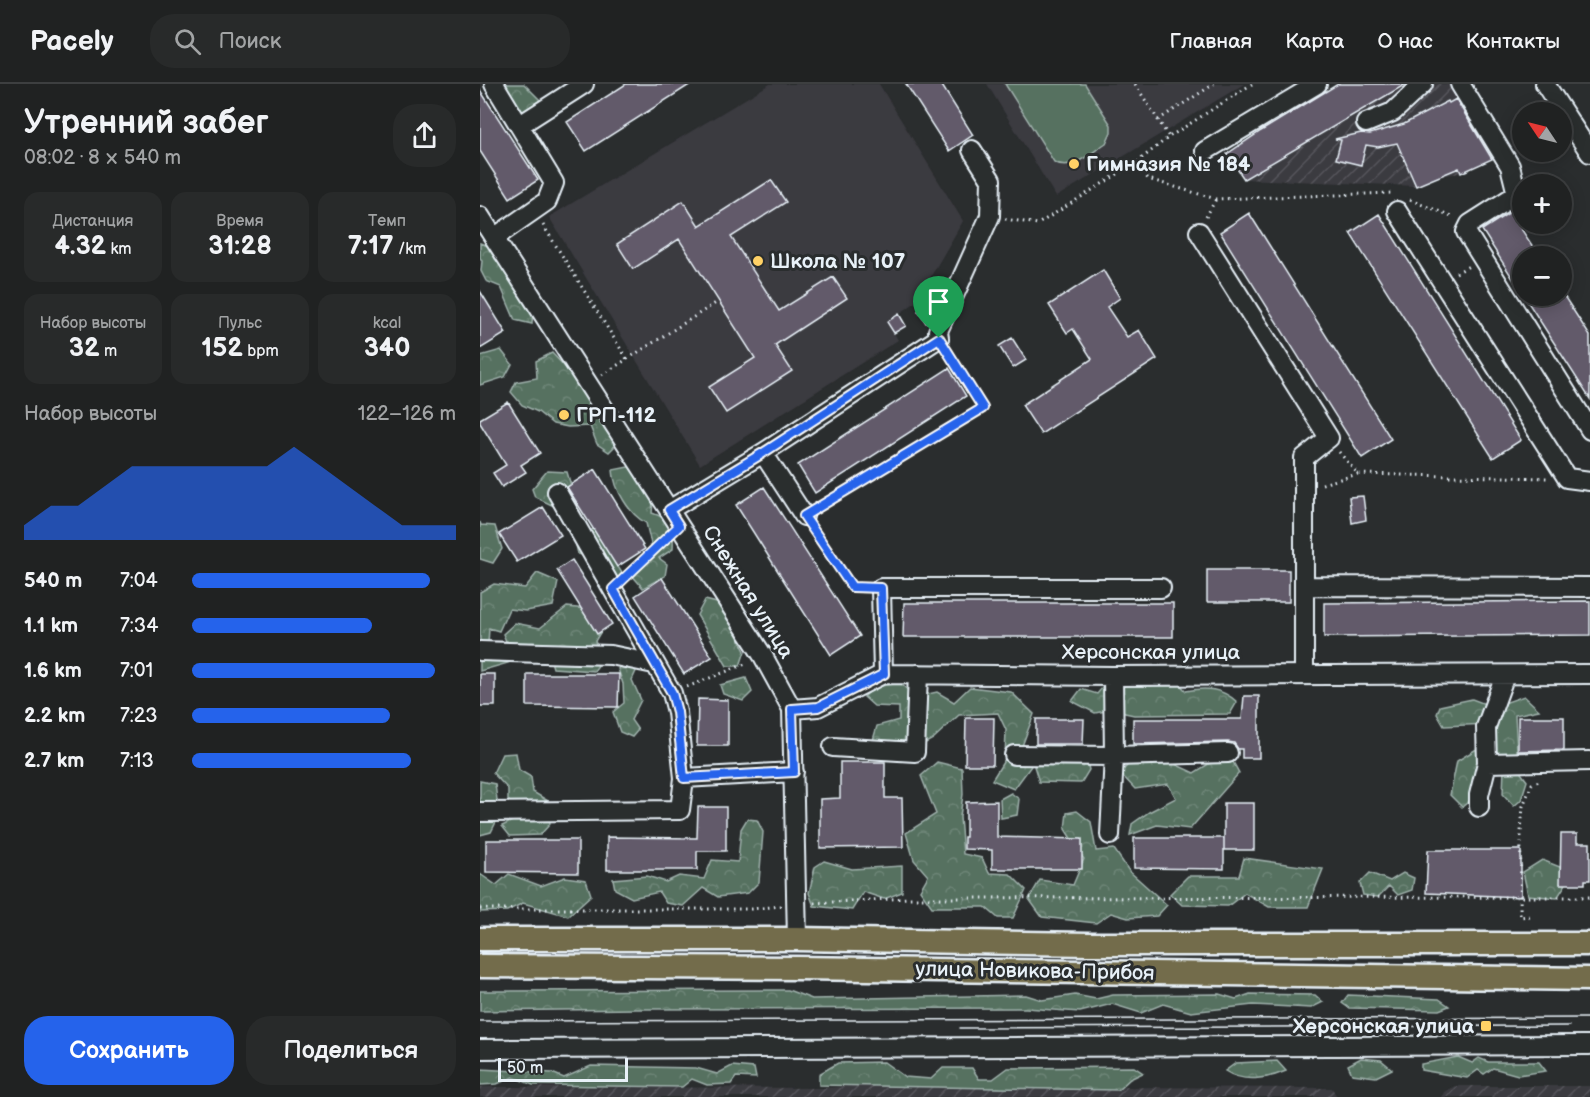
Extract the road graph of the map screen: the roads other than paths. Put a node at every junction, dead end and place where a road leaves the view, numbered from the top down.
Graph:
1 (494, 84) edge
2 (584, 84) edge
3 (1317, 84) edge
4 (1423, 84) edge
5 (1461, 84) edge
6 (1545, 84) edge
7 (1366, 123) dead end
8 (519, 125) junction
9 (972, 150) dead end
10 (1205, 151) dead end
11 (1590, 153) edge
12 (1398, 200) road end
13 (485, 227) edge
14 (1199, 232) dead end
15 (1590, 430) edge
16 (763, 453) junction
17 (1590, 481) edge
18 (557, 492) dead end
19 (669, 510) junction
20 (804, 516) road end
21 (1305, 586) junction
22 (1590, 587) edge
23 (1161, 588) dead end
24 (480, 651) edge
25 (654, 664) junction
26 (884, 674) junction
27 (918, 674) junction
28 (1304, 674) junction
29 (1590, 674) edge
30 (1505, 675) junction
31 (1113, 676) junction
32 (792, 709) junction
33 (833, 747) dead end
34 (1228, 753) dead end
35 (1014, 755) dead end
36 (1114, 756) junction
37 (1590, 761) edge
38 (1487, 763) junction
39 (794, 772) junction
40 (684, 778) junction
41 (1479, 807) dead end
42 (480, 812) edge
43 (1110, 835) dead end
44 (480, 939) edge
45 (797, 939) junction
46 (1590, 944) edge
47 (480, 966) edge
48 (1590, 979) edge
49 (1590, 1045) edge
50 (480, 1049) edge

1 - 8 street
2 - 8 street
3 - 10 street
4 - 7 street
5 - 15 street
6 - 11 street
8 - 13 street
9 - 16 street
12 - 17 street
13 - 19 street, Снежная улица
14 - 21 street
16 - 19 street
16 - 20 street
18 - 25 street
19 - 32 street, Снежная улица
21 - 22 street
21 - 28 street
23 - 26 street
24 - 25 street
25 - 40 street
26 - 27 street, Херсонская улица
26 - 32 street, Херсонская улица
27 - 31 street, Херсонская улица
27 - 33 street
28 - 30 street, Херсонская улица
28 - 31 street, Херсонская улица
29 - 30 street, Херсонская улица
30 - 38 street
31 - 36 street
32 - 39 street, Снежная улица
34 - 36 street
35 - 36 street
36 - 43 street
37 - 38 street
38 - 41 street
39 - 40 street
39 - 45 street, Снежная улица
40 - 42 street
44 - 45 main road, улица Новикова-Прибоя
45 - 46 main road, улица Новикова-Прибоя
47 - 48 main road, улица Новикова-Прибоя
49 - 50 street

